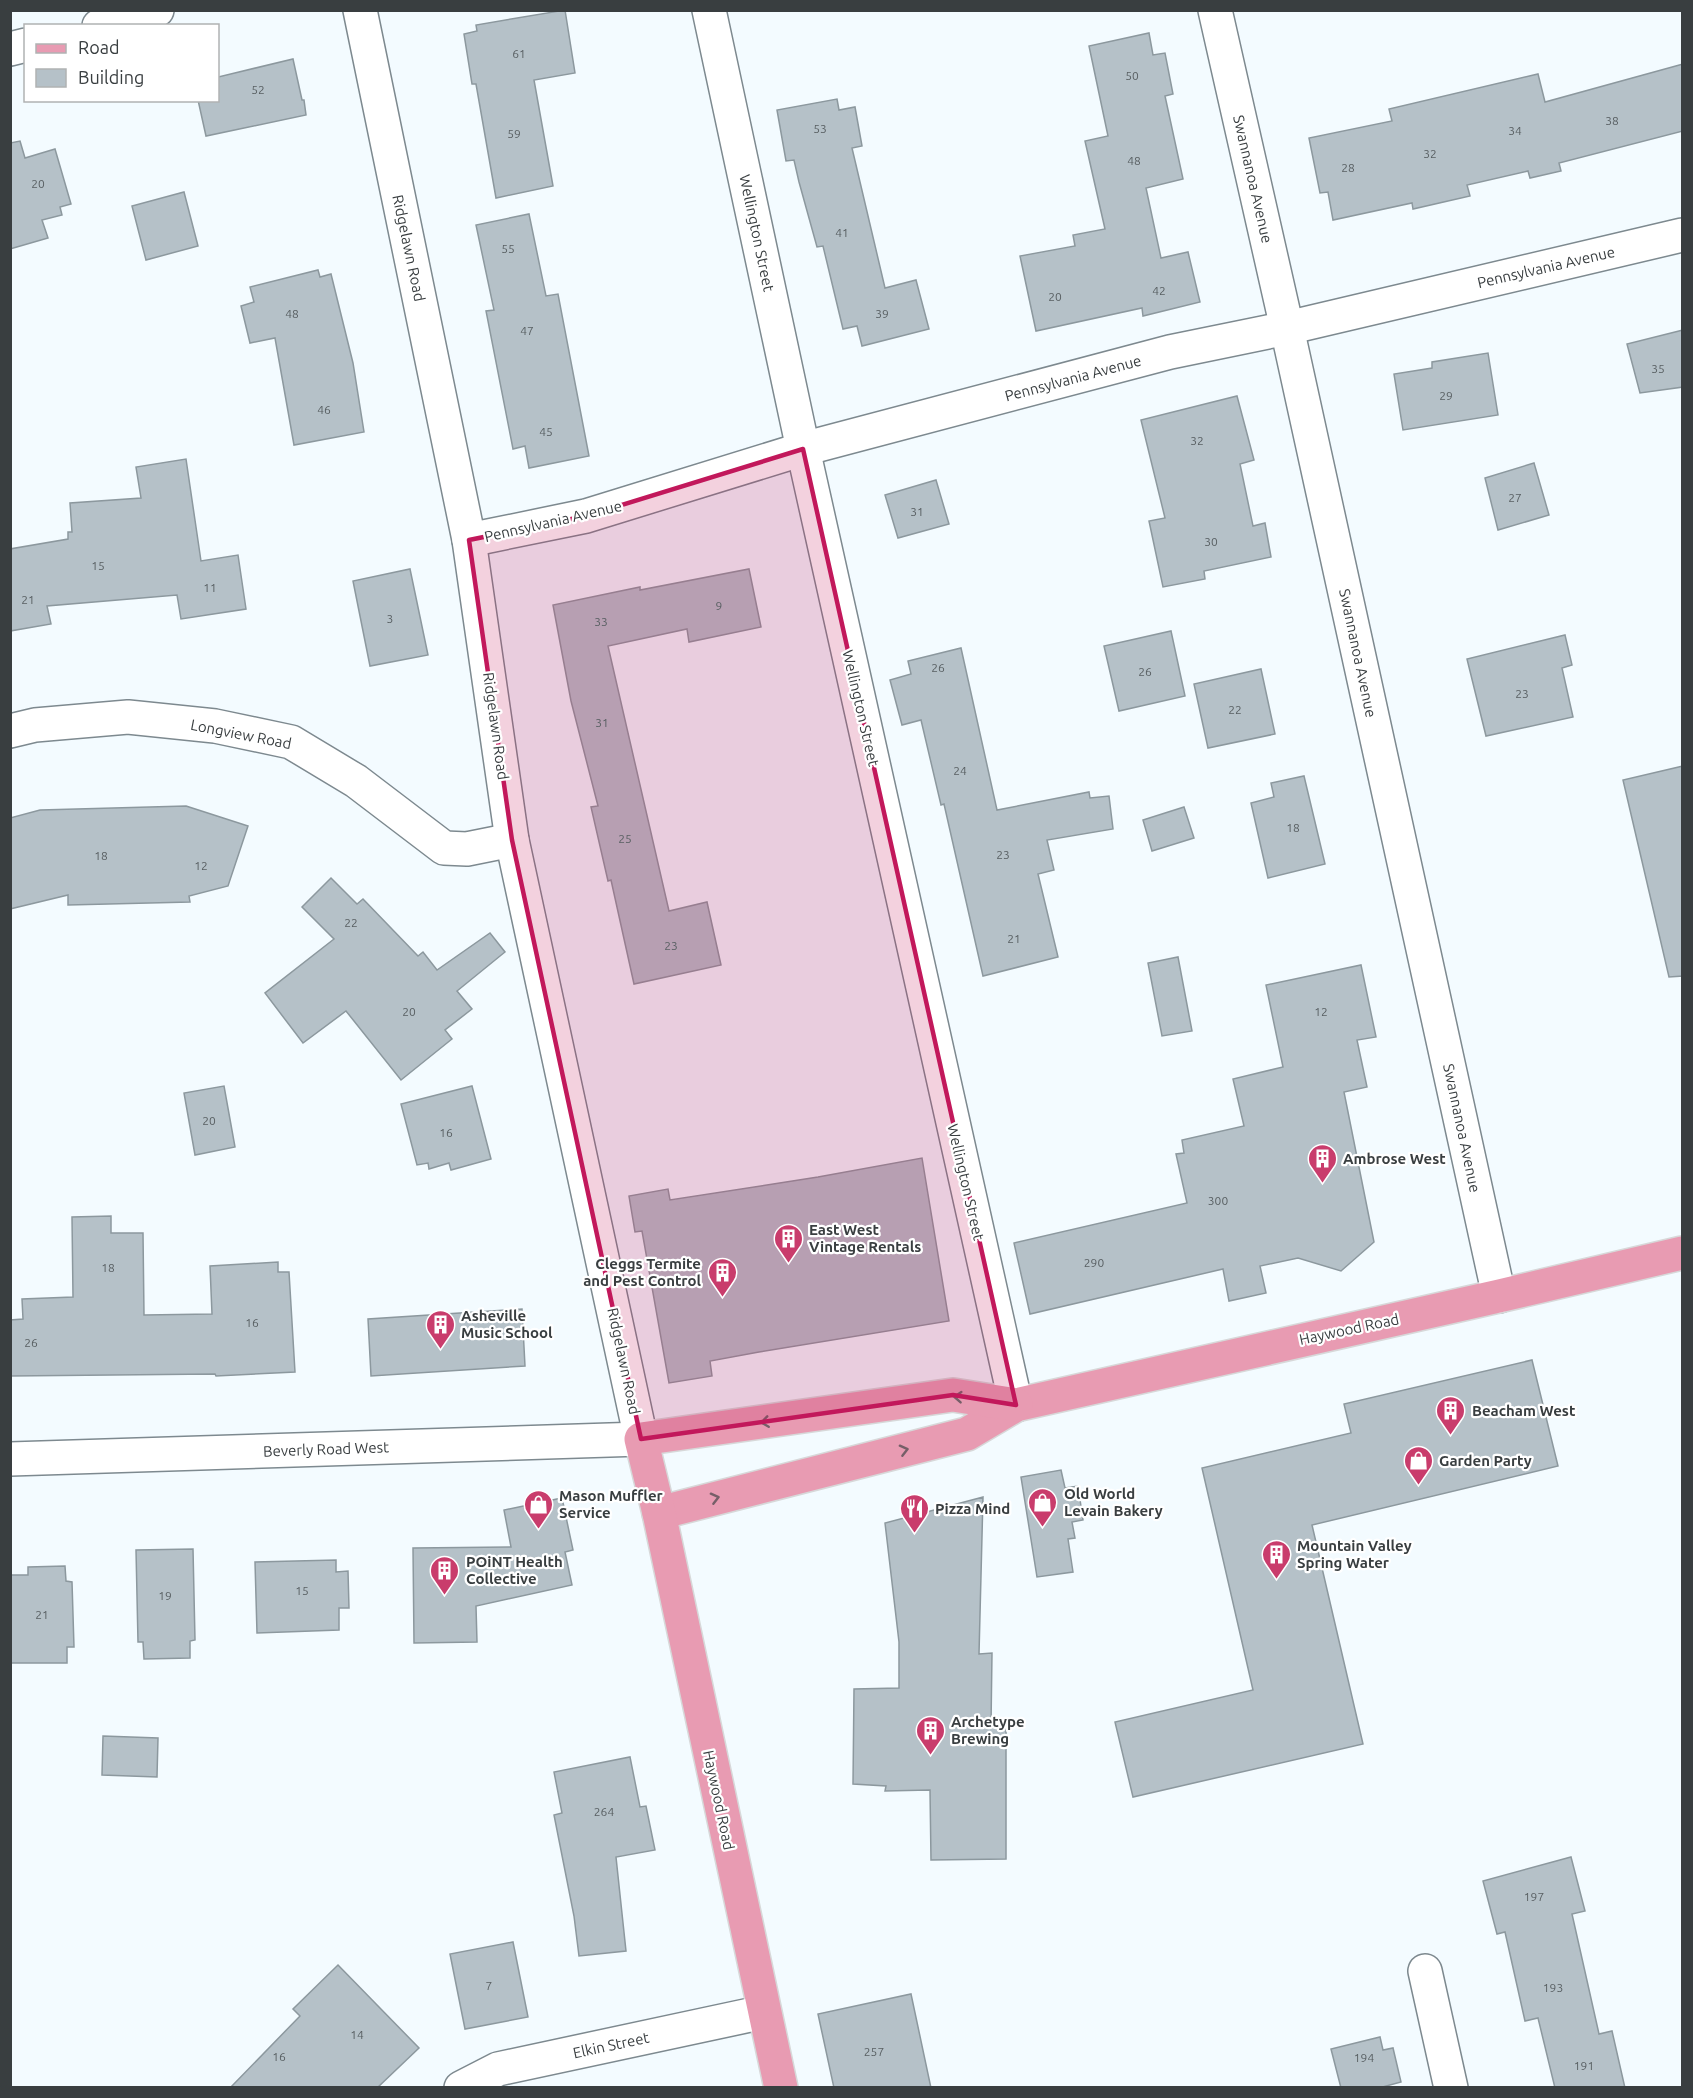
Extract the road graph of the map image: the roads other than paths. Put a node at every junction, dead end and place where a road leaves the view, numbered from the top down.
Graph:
1 (157, 10) edge
2 (360, 10) edge
3 (709, 10) edge
4 (1215, 10) edge
5 (106, 24) edge
6 (1683, 235) edge
7 (1287, 328) junction
8 (803, 449) junction
9 (470, 540) junction
10 (10, 731) edge
11 (512, 840) junction
12 (1683, 1253) edge
13 (1499, 1296) junction
14 (1016, 1405) junction
15 (641, 1439) junction
16 (10, 1459) edge
17 (659, 1513) junction
18 (1425, 1971) dead end
19 (764, 2012) junction
20 (461, 2088) edge
21 (781, 2088) edge
22 (1451, 2088) edge

1 - 5 street
2 - 9 street, Ridgelawn Road
3 - 8 street, Wellington Street
4 - 7 street, Swannanoa Avenue
6 - 7 street, Pennsylvania Avenue
7 - 8 street, Pennsylvania Avenue
7 - 13 street, Swannanoa Avenue
8 - 9 street, Pennsylvania Avenue
8 - 14 street, Wellington Street
9 - 11 street, Ridgelawn Road
10 - 11 street, Longview Road
11 - 15 street, Ridgelawn Road
12 - 13 main road, Haywood Road
13 - 14 main road, Haywood Road
14 -> 15 main road, Haywood Road
17 -> 14 main road, Haywood Road
15 - 16 street, Beverly Road West
15 - 17 main road, Haywood Road
17 - 19 main road, Haywood Road
18 - 22 street
19 - 20 street, Elkin Street
19 - 21 main road, Haywood Road

